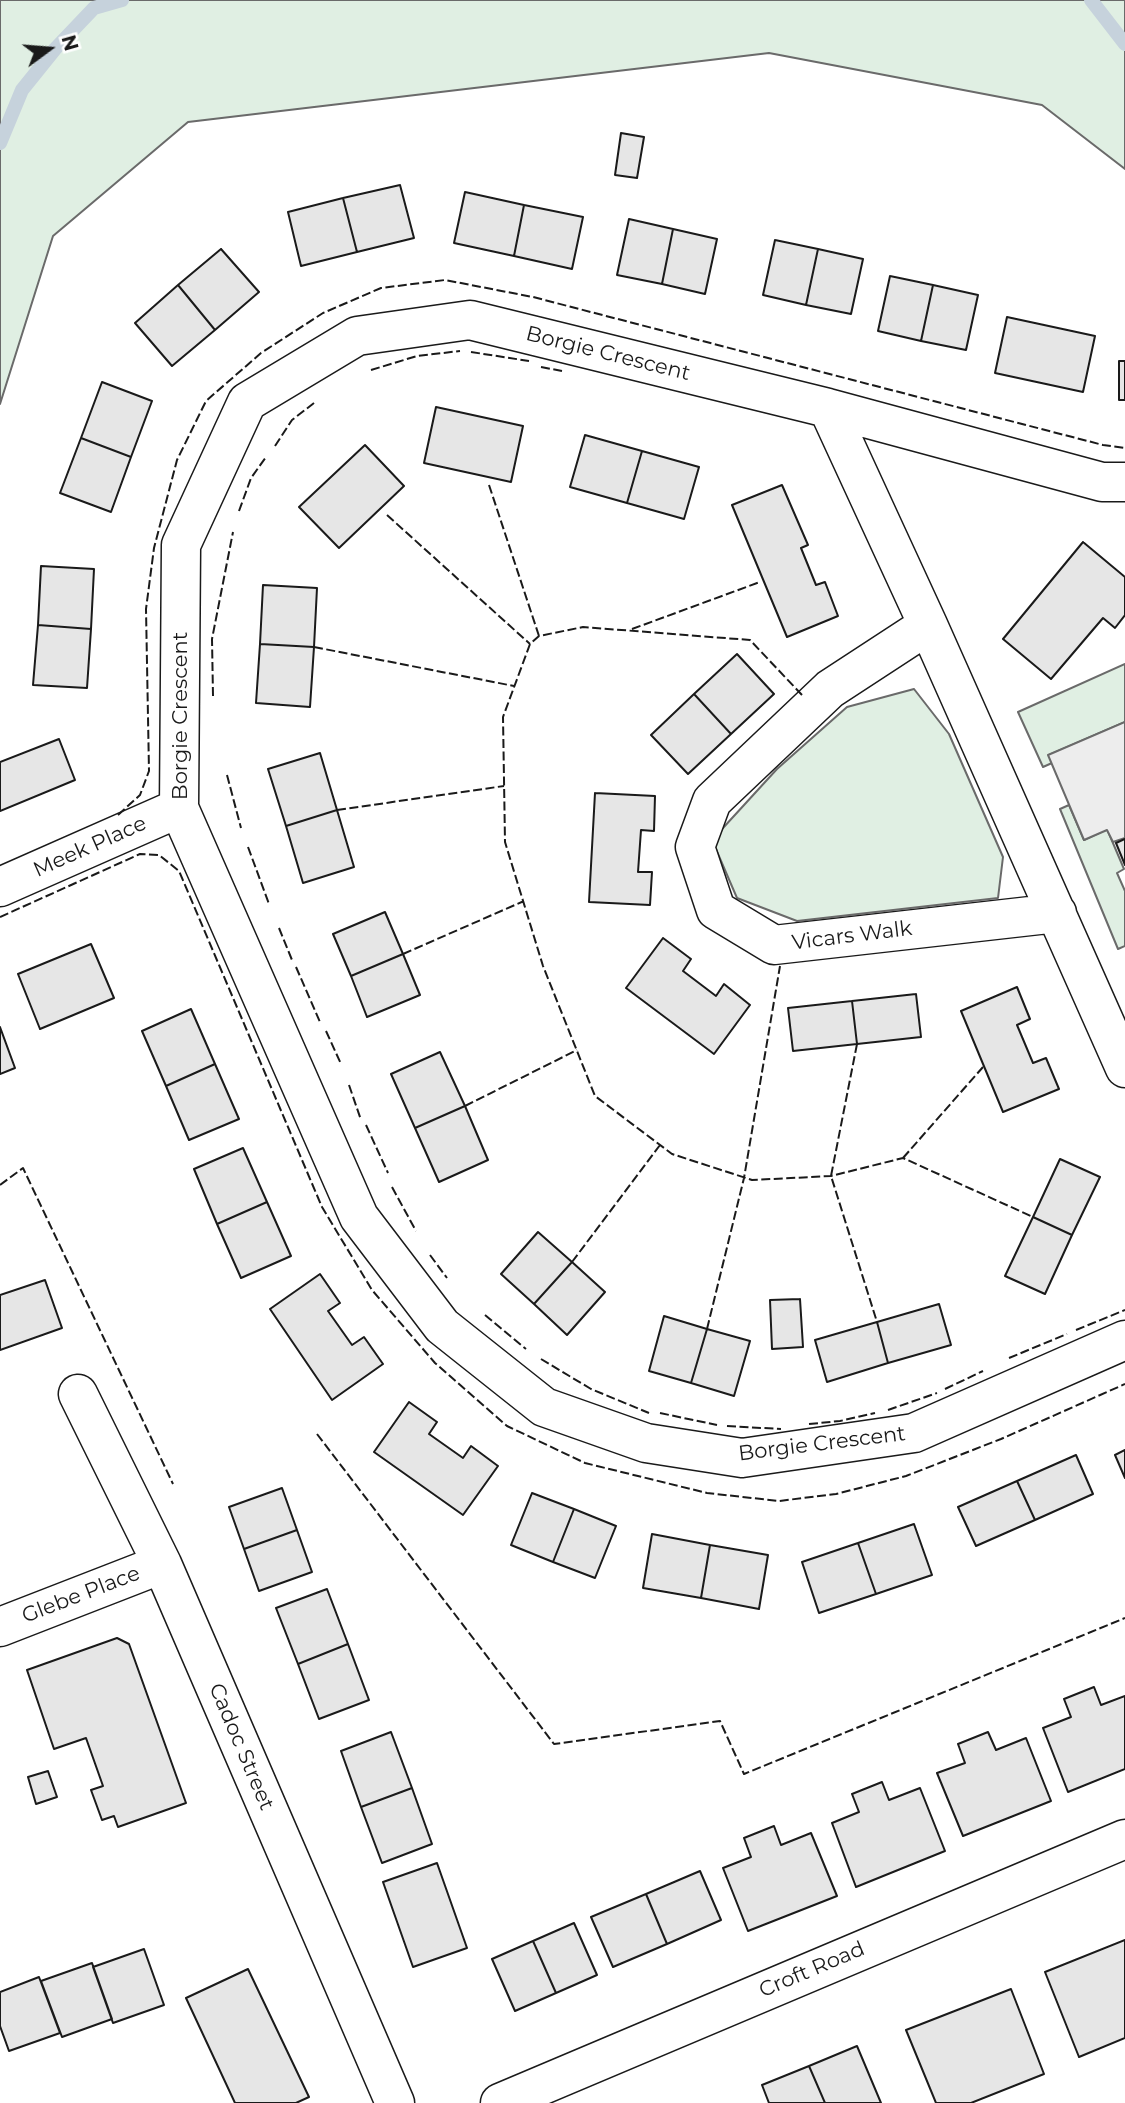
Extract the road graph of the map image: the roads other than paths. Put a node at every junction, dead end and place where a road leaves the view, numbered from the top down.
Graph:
1 (828, 408) junction
2 (1125, 482) edge
3 (928, 625) junction
4 (179, 808) junction
5 (0, 887) edge
6 (1057, 913) junction
7 (1125, 1068) edge
8 (1125, 1340) edge
9 (78, 1394) dead end
10 (162, 1564) junction
11 (0, 1627) edge
12 (1125, 1839) edge
13 (519, 2099) edge
14 (396, 2103) edge

1 - 2 street, Borgie Crescent
1 - 3 street
1 - 4 street, Borgie Crescent
3 - 6 street
3 - 6 street, Vicars Walk
4 - 5 street, Meek Place
4 - 8 street, Borgie Crescent
6 - 7 street
9 - 10 street, Cadoc Street
10 - 11 street, Glebe Place
10 - 14 street, Cadoc Street
12 - 13 street, Croft Road

